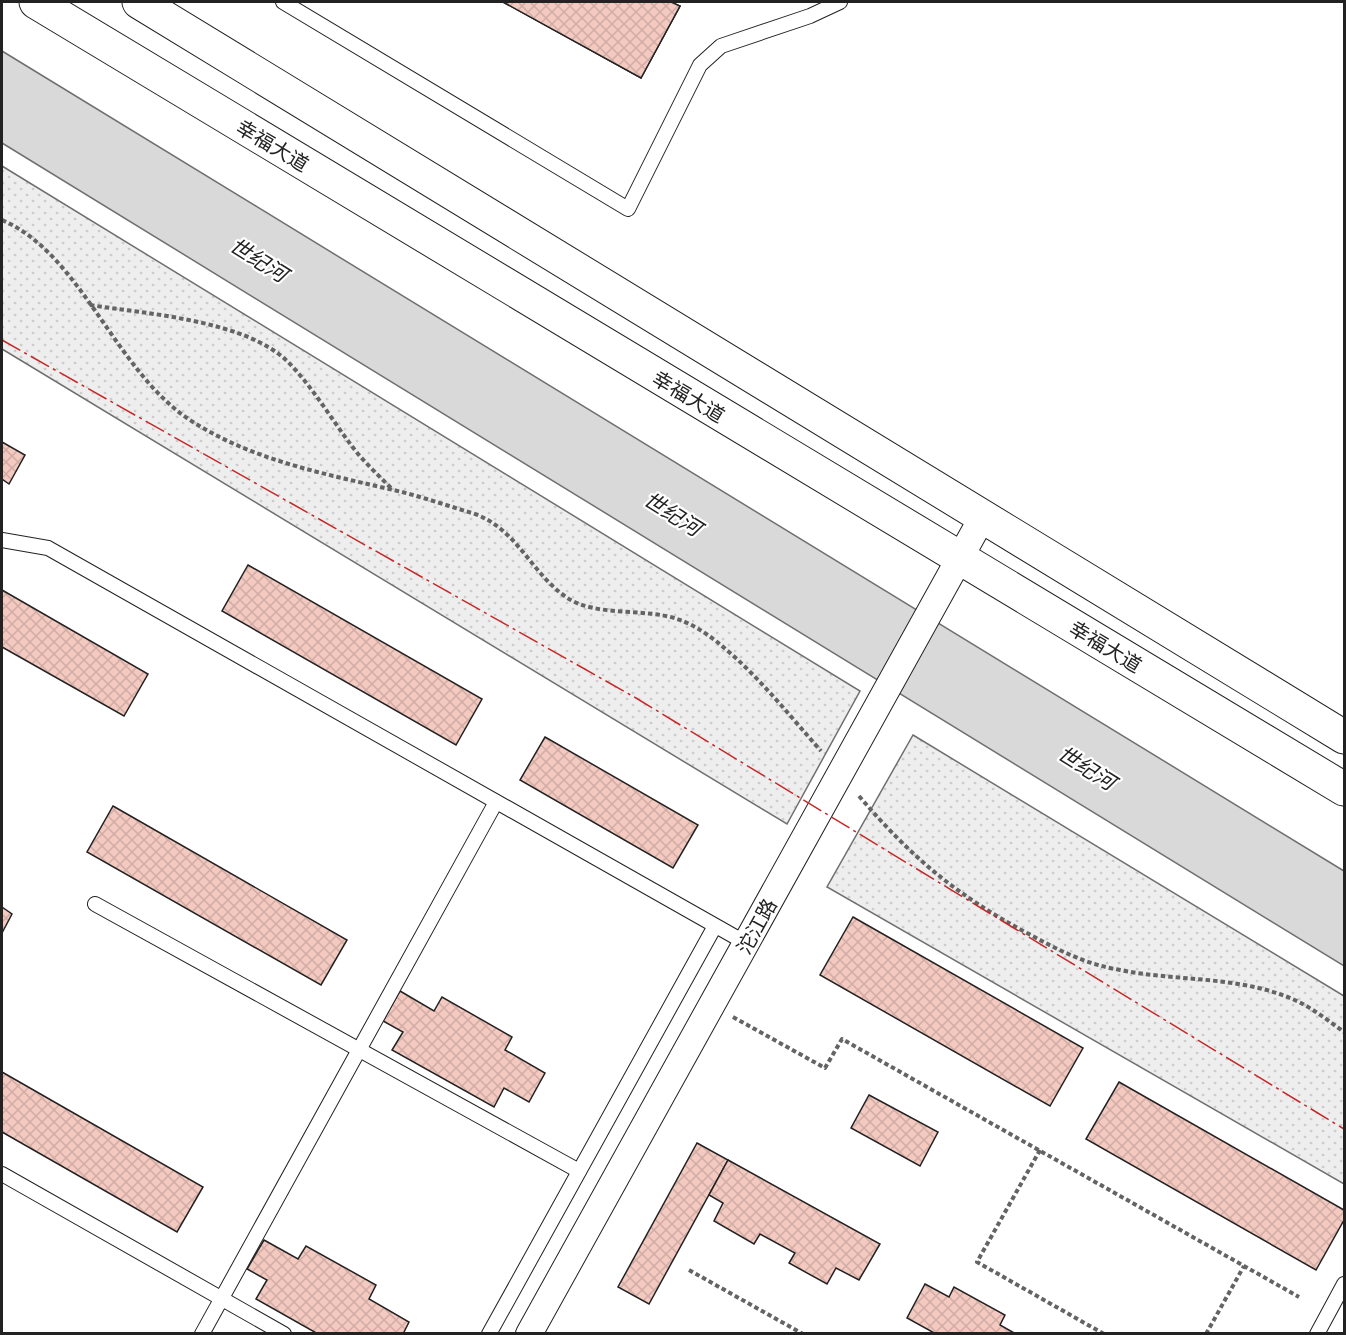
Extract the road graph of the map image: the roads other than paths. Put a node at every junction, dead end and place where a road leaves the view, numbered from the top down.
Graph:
1 (36, 2) edge
2 (139, 2) edge
3 (283, 2) edge
4 (840, 2) edge
5 (982, 518) junction
6 (2, 540) edge
7 (959, 560) junction
8 (1344, 738) edge
9 (1344, 789) edge
10 (496, 802) junction
11 (95, 904) dead end
12 (715, 926) junction
13 (746, 943) junction
14 (359, 1050) junction
15 (579, 1171) junction
16 (2, 1174) edge
17 (1344, 1284) edge
18 (221, 1299) junction
19 (1321, 1332) edge
20 (202, 1334) edge
21 (284, 1334) edge
22 (489, 1334) edge
23 (529, 1334) edge

1 - 7 main road, 幸福大道
2 - 5 main road
3 - 4 lane
5 - 7 street, 沱江路
5 - 8 main road
6 - 10 lane
7 - 9 main road, 幸福大道
7 - 13 street, 沱江路
10 - 12 lane
10 - 14 lane
11 - 14 lane
12 - 13 lane
12 - 15 lane
13 - 23 street, 沱江路
14 - 15 lane
14 - 18 lane
15 - 22 lane
16 - 18 lane
17 - 19 lane
18 - 20 lane
18 - 21 lane

